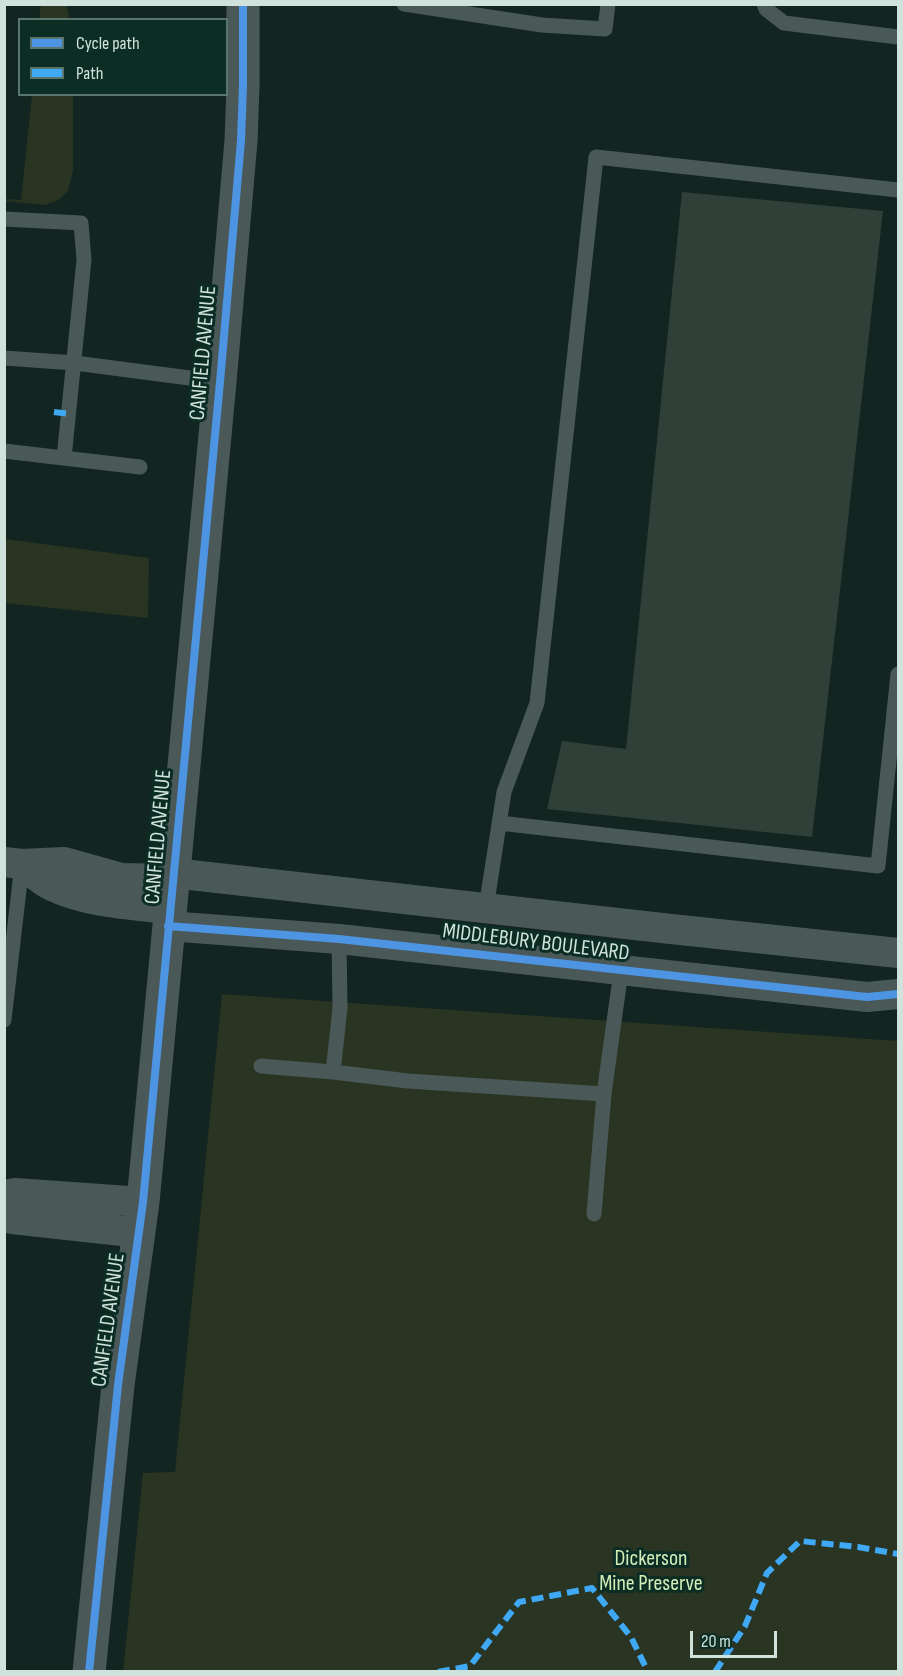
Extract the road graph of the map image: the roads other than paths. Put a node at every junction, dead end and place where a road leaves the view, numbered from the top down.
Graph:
1 (243, 4) edge
2 (404, 4) edge
3 (608, 4) edge
4 (764, 4) edge
5 (898, 37) edge
6 (898, 190) edge
7 (4, 219) edge
8 (4, 358) edge
9 (75, 363) junction
10 (220, 382) junction
11 (4, 451) edge
12 (64, 458) junction
13 (140, 467) dead end
14 (898, 674) edge
15 (499, 823) junction
16 (13, 863) edge
17 (171, 897) junction
18 (486, 908) junction
19 (10, 922) edge
20 (339, 939) junction
21 (898, 953) edge
22 (621, 971) junction
23 (898, 994) edge
24 (4, 1020) edge
25 (261, 1066) dead end
26 (333, 1072) junction
27 (604, 1094) junction
28 (4, 1195) edge
29 (4, 1213) edge
30 (594, 1214) dead end
31 (141, 1217) junction
32 (89, 1671) edge

1 - 10 street, CANFIELD AVENUE
2 - 3 lane
4 - 5 lane
6 - 15 lane
7 - 9 lane
8 - 9 lane
9 - 10 lane
9 - 12 lane
10 - 17 street, CANFIELD AVENUE
11 - 12 lane
12 - 13 lane
14 - 15 lane
15 - 18 lane
16 - 17 street
16 - 19 lane
17 - 18 street, MIDDLEBURY BOULEVARD
17 - 20 street, MIDDLEBURY BOULEVARD
17 - 31 street, CANFIELD AVENUE
18 - 21 street, MIDDLEBURY BOULEVARD
19 - 24 lane
20 - 22 street, MIDDLEBURY BOULEVARD
20 - 26 lane
22 - 23 street, MIDDLEBURY BOULEVARD
22 - 27 lane
25 - 26 lane
26 - 27 lane
27 - 30 lane
28 - 31 street
29 - 31 street
31 - 32 street, CANFIELD AVENUE

